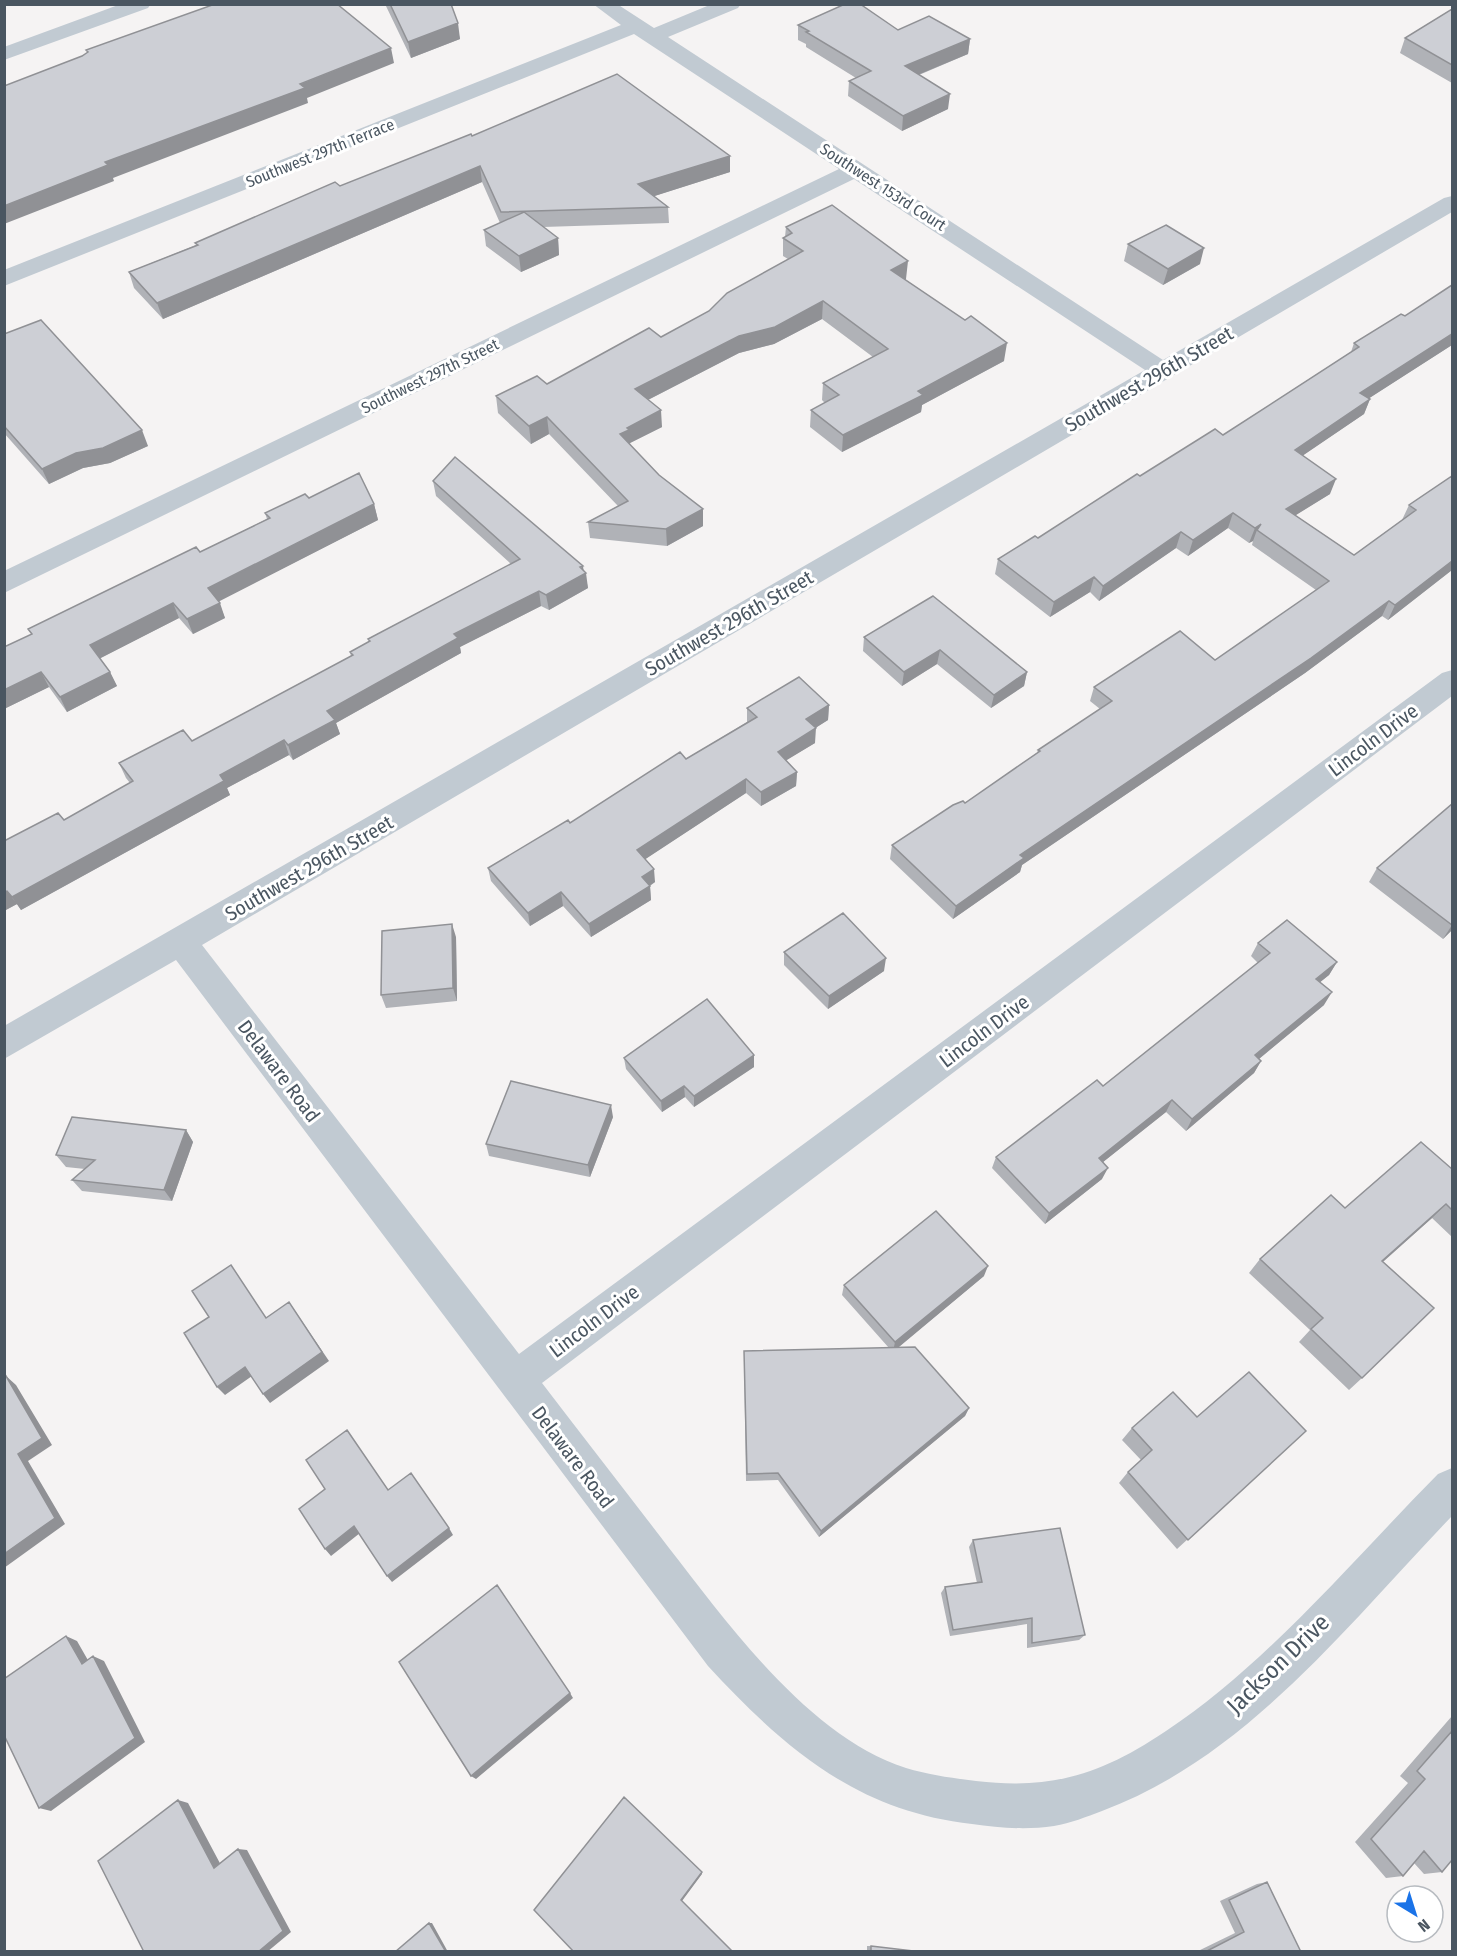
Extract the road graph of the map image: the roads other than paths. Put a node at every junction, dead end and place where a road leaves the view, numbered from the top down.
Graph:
1 (141, 4) edge
2 (603, 4) edge
3 (731, 4) edge
4 (643, 32) junction
5 (4, 54) edge
6 (856, 169) junction
7 (1452, 203) edge
8 (4, 279) edge
9 (1163, 371) junction
10 (4, 583) edge
11 (1452, 681) edge
12 (181, 942) junction
13 (4, 1044) edge
14 (515, 1380) junction
15 (1452, 1488) edge
16 (1074, 1800) joint

1 - 5 street
2 - 4 street, Southwest 153rd Court
3 - 4 street, Southwest 297th Terrace
4 - 6 street, Southwest 153rd Court
4 - 8 street, Southwest 297th Terrace
6 - 9 street, Southwest 153rd Court
6 - 10 street, Southwest 297th Street
7 - 9 street, Southwest 296th Street
9 - 12 street, Southwest 296th Street
11 - 14 street, Lincoln Drive
12 - 13 street, Southwest 296th Street
12 - 14 street, Delaware Road
14 - 16 street, Delaware Road
15 - 16 street, Jackson Drive

